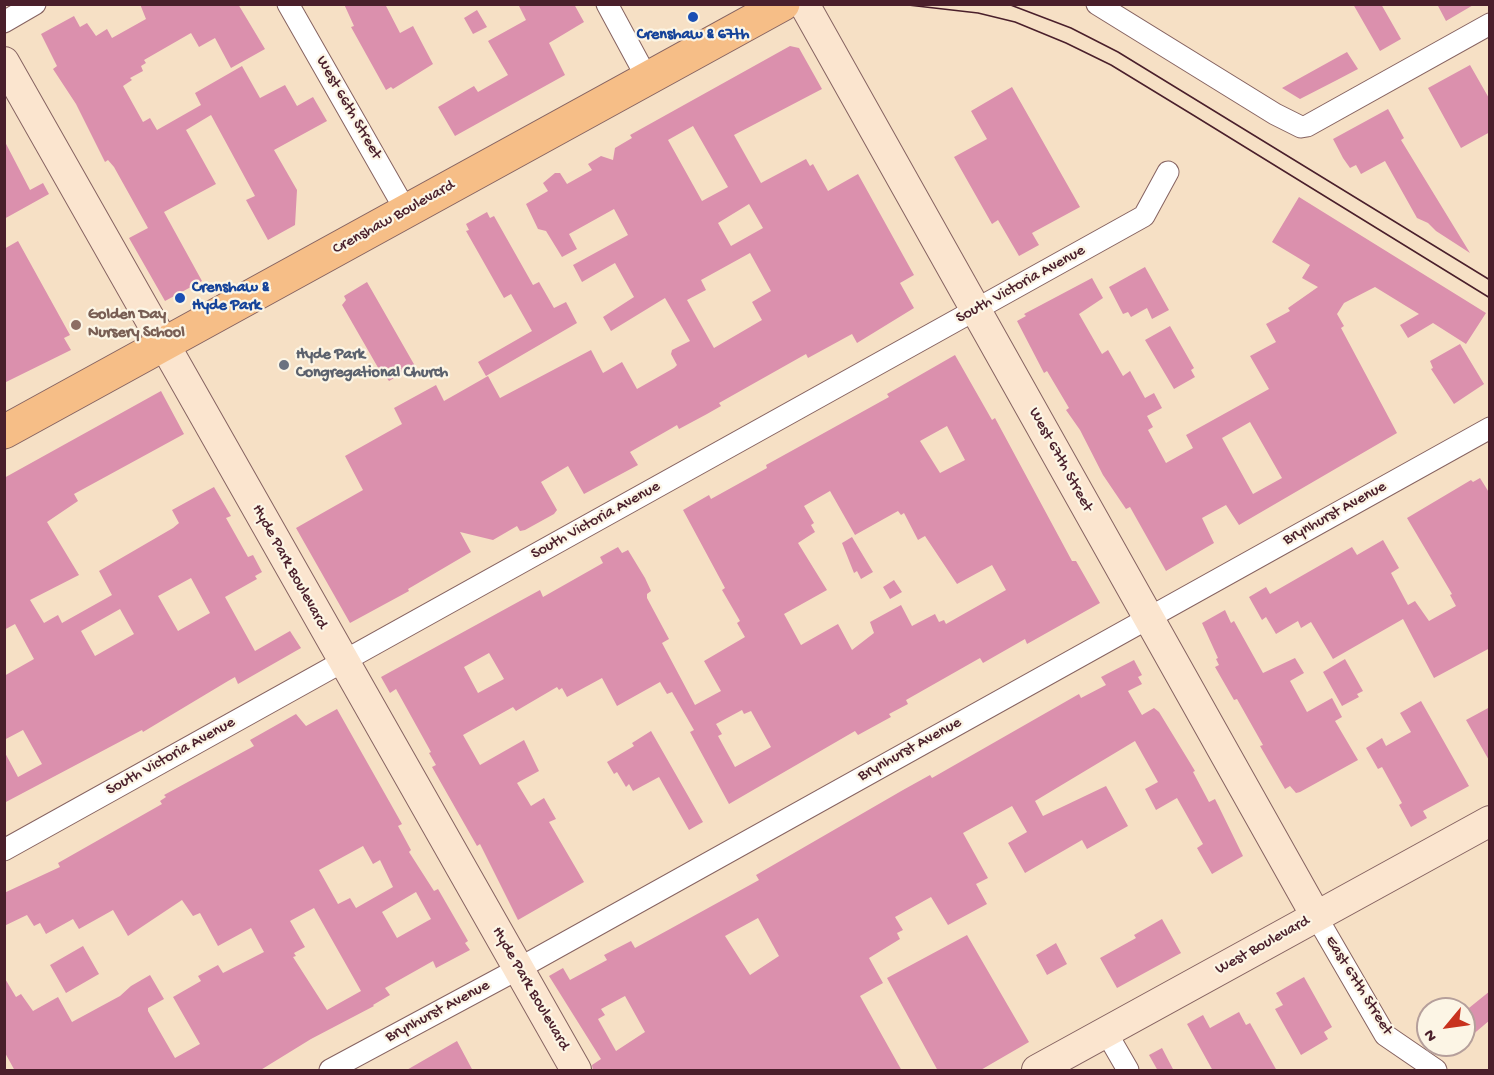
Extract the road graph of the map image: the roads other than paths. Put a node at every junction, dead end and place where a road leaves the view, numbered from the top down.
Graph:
1 (35, 4) edge
2 (288, 4) edge
3 (607, 4) edge
4 (783, 4) edge
5 (804, 4) edge
6 (1097, 4) edge
7 (4, 22) edge
8 (1490, 24) edge
9 (4, 62) edge
10 (647, 78) junction
11 (1168, 172) dead end
12 (406, 211) junction
13 (975, 310) junction
14 (165, 345) junction
15 (1490, 428) edge
16 (4, 432) edge
17 (1148, 618) junction
18 (343, 662) junction
19 (1490, 821) edge
20 (4, 850) edge
21 (1316, 916) junction
22 (518, 969) junction
23 (1106, 1032) junction
24 (330, 1071) edge
25 (576, 1071) edge
26 (1037, 1071) edge
27 (1128, 1071) edge
28 (1436, 1071) edge

1 - 7 street
2 - 12 street, West 66th Street
3 - 10 street
4 - 10 main road, Crenshaw Boulevard
5 - 13 street, West 67th Street
6 - 8 street
9 - 14 street, Hyde Park Boulevard
10 - 12 main road, Crenshaw Boulevard
11 - 13 street, South Victoria Avenue
12 - 14 main road, Crenshaw Boulevard
13 - 17 street, West 67th Street
13 - 18 street, South Victoria Avenue
14 - 16 main road, Crenshaw Boulevard
14 - 18 street, Hyde Park Boulevard
15 - 17 street, Brynhurst Avenue
17 - 21 street, West 67th Street
17 - 22 street, Brynhurst Avenue
18 - 20 street, South Victoria Avenue
18 - 22 street, Hyde Park Boulevard
19 - 21 street, West Boulevard
21 - 23 street, West Boulevard
21 - 28 street, East 67th Street
22 - 24 street, Brynhurst Avenue
22 - 25 street, Hyde Park Boulevard
23 - 26 street, West Boulevard
23 - 27 street

